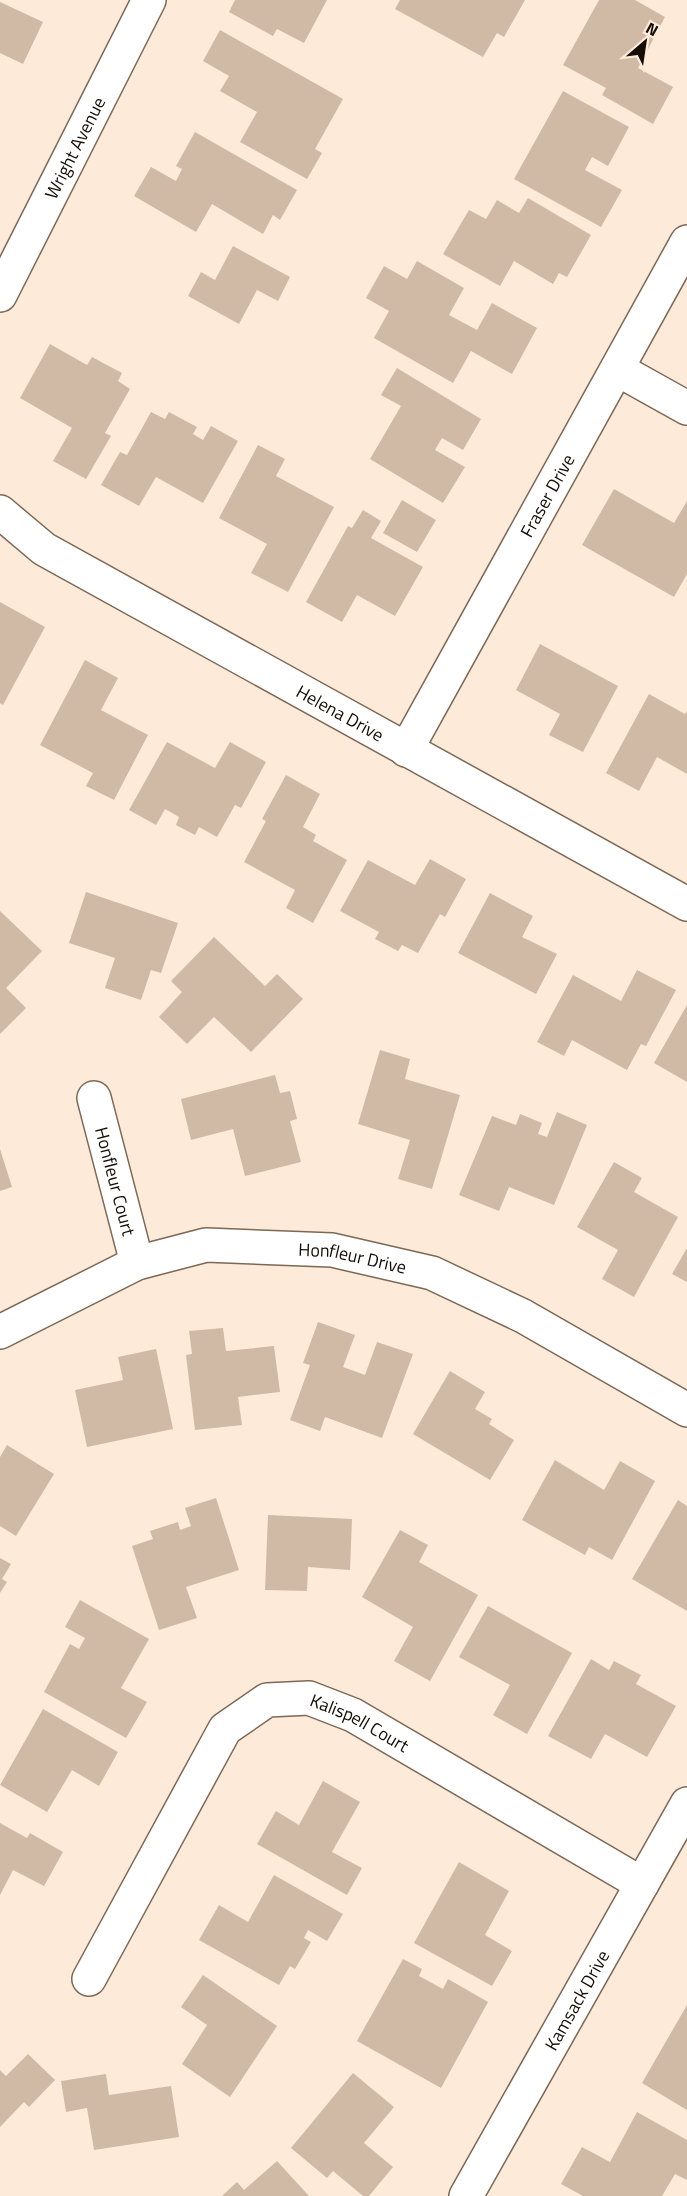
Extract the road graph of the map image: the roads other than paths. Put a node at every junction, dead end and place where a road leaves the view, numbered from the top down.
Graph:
1 (149, 0) edge
2 (687, 242) edge
3 (0, 295) edge
4 (617, 369) junction
5 (687, 408) edge
6 (0, 512) edge
7 (406, 750) junction
8 (687, 904) edge
9 (94, 1098) dead end
10 (137, 1263) junction
11 (0, 1332) edge
12 (687, 1410) edge
13 (687, 1804) edge
14 (642, 1884) junction
15 (89, 1979) dead end
16 (466, 2196) edge

1 - 3 street, Wright Avenue
2 - 4 street, Fraser Drive
4 - 5 street
4 - 7 street, Fraser Drive
6 - 7 street, Helena Drive
7 - 8 street, Helena Drive
9 - 10 street, Honfleur Court
10 - 11 street, Honfleur Drive
10 - 12 street, Honfleur Drive
13 - 14 street, Kamsack Drive
14 - 15 street, Kalispell Court
14 - 16 street, Kamsack Drive

